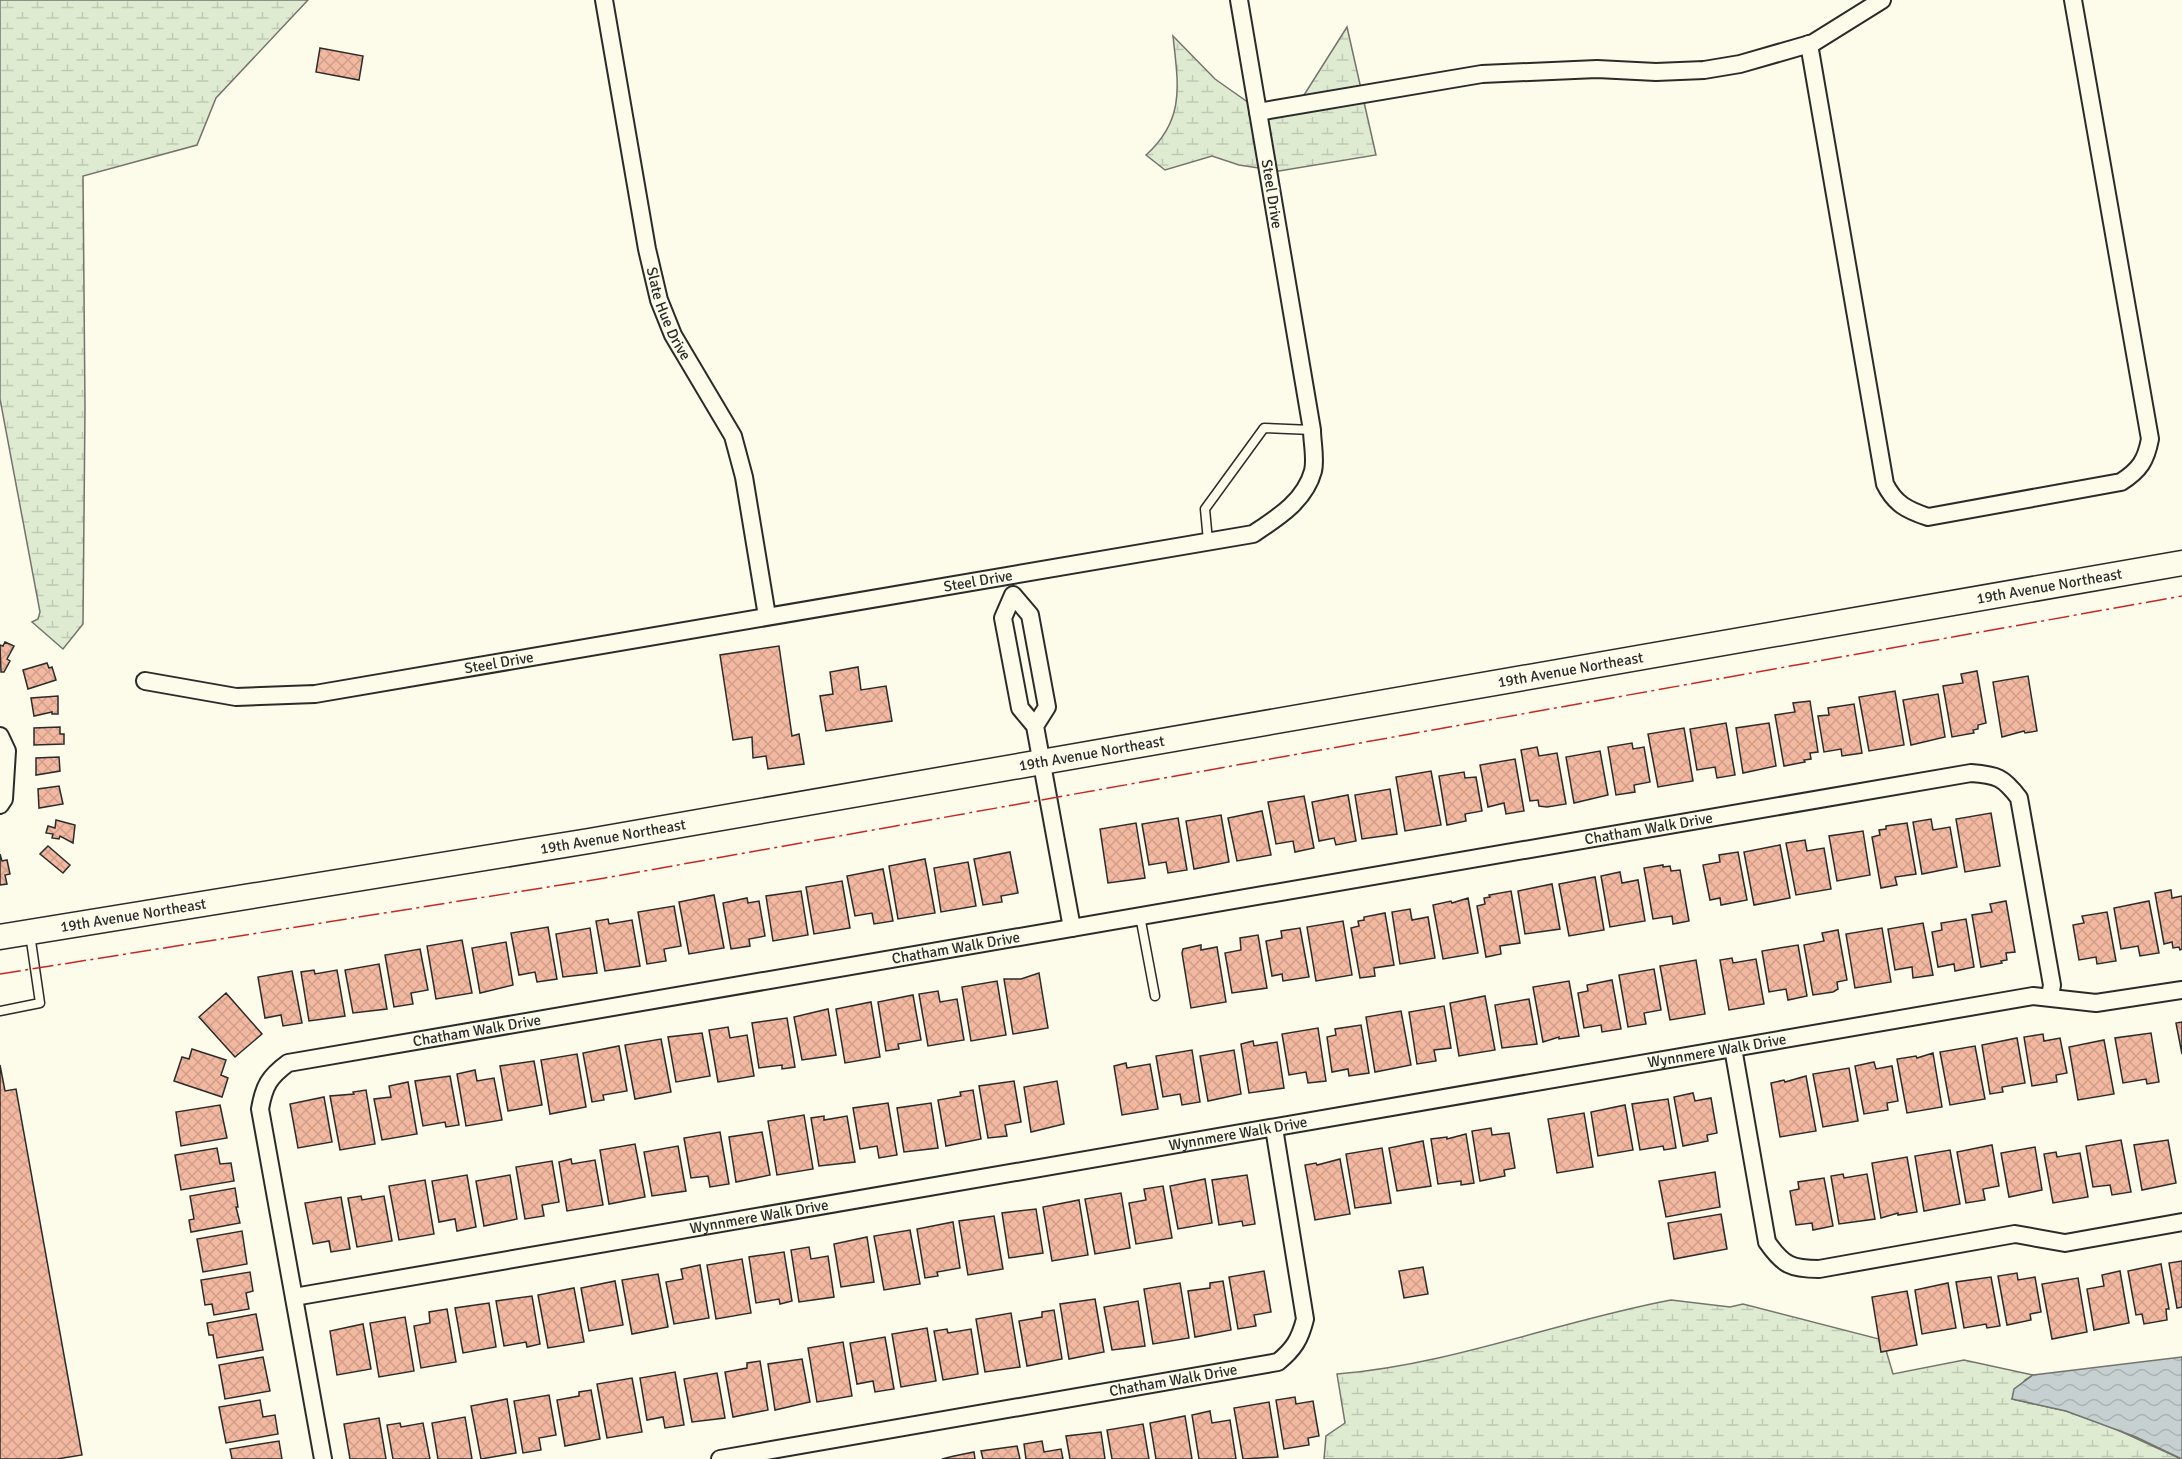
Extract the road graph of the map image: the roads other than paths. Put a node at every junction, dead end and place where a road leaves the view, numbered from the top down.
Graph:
1 (604, 0) edge
2 (1239, 0) edge
3 (1882, 0) edge
4 (2073, 0) edge
5 (1809, 44) junction
6 (1258, 112) junction
7 (1312, 430) junction
8 (1208, 541) junction
9 (2182, 563) edge
10 (1009, 575) junction
11 (1013, 595) junction
12 (766, 616) junction
13 (146, 681) dead end
14 (1035, 726) junction
15 (0, 736) edge
16 (1042, 762) junction
17 (0, 805) edge
18 (1140, 916) junction
19 (1072, 928) junction
20 (29, 932) junction
21 (0, 937) edge
22 (2182, 990) edge
23 (1155, 996) dead end
24 (2050, 996) junction
25 (0, 1011) edge
26 (1733, 1048) junction
27 (1274, 1128) junction
28 (2182, 1222) edge
29 (294, 1297) junction
30 (323, 1459) edge
31 (720, 1459) edge

1 - 12 street, Slate Hue Drive
2 - 6 street, Steel Drive
3 - 5 street
4 - 5 street
5 - 6 street
6 - 7 street, Steel Drive
7 - 8 street, Steel Drive
7 - 8 lane
8 - 10 street, Steel Drive
9 - 16 street, 19th Avenue Northeast
10 - 11 street
10 - 12 street, Steel Drive
11 - 14 street
11 - 14 street
12 - 13 street, Steel Drive
14 - 16 street
15 - 17 street
16 - 19 street
16 - 20 street, 19th Avenue Northeast
18 - 19 street, Chatham Walk Drive
18 - 23 lane
18 - 24 street, Chatham Walk Drive
19 - 29 street, Chatham Walk Drive
20 - 21 street, 19th Avenue Northeast
20 - 25 lane
22 - 24 street, Wynnmere Walk Drive
24 - 26 street, Wynnmere Walk Drive
26 - 27 street, Wynnmere Walk Drive
26 - 28 street
27 - 29 street, Wynnmere Walk Drive
27 - 31 street, Chatham Walk Drive
29 - 30 street, Chatham Walk Drive

